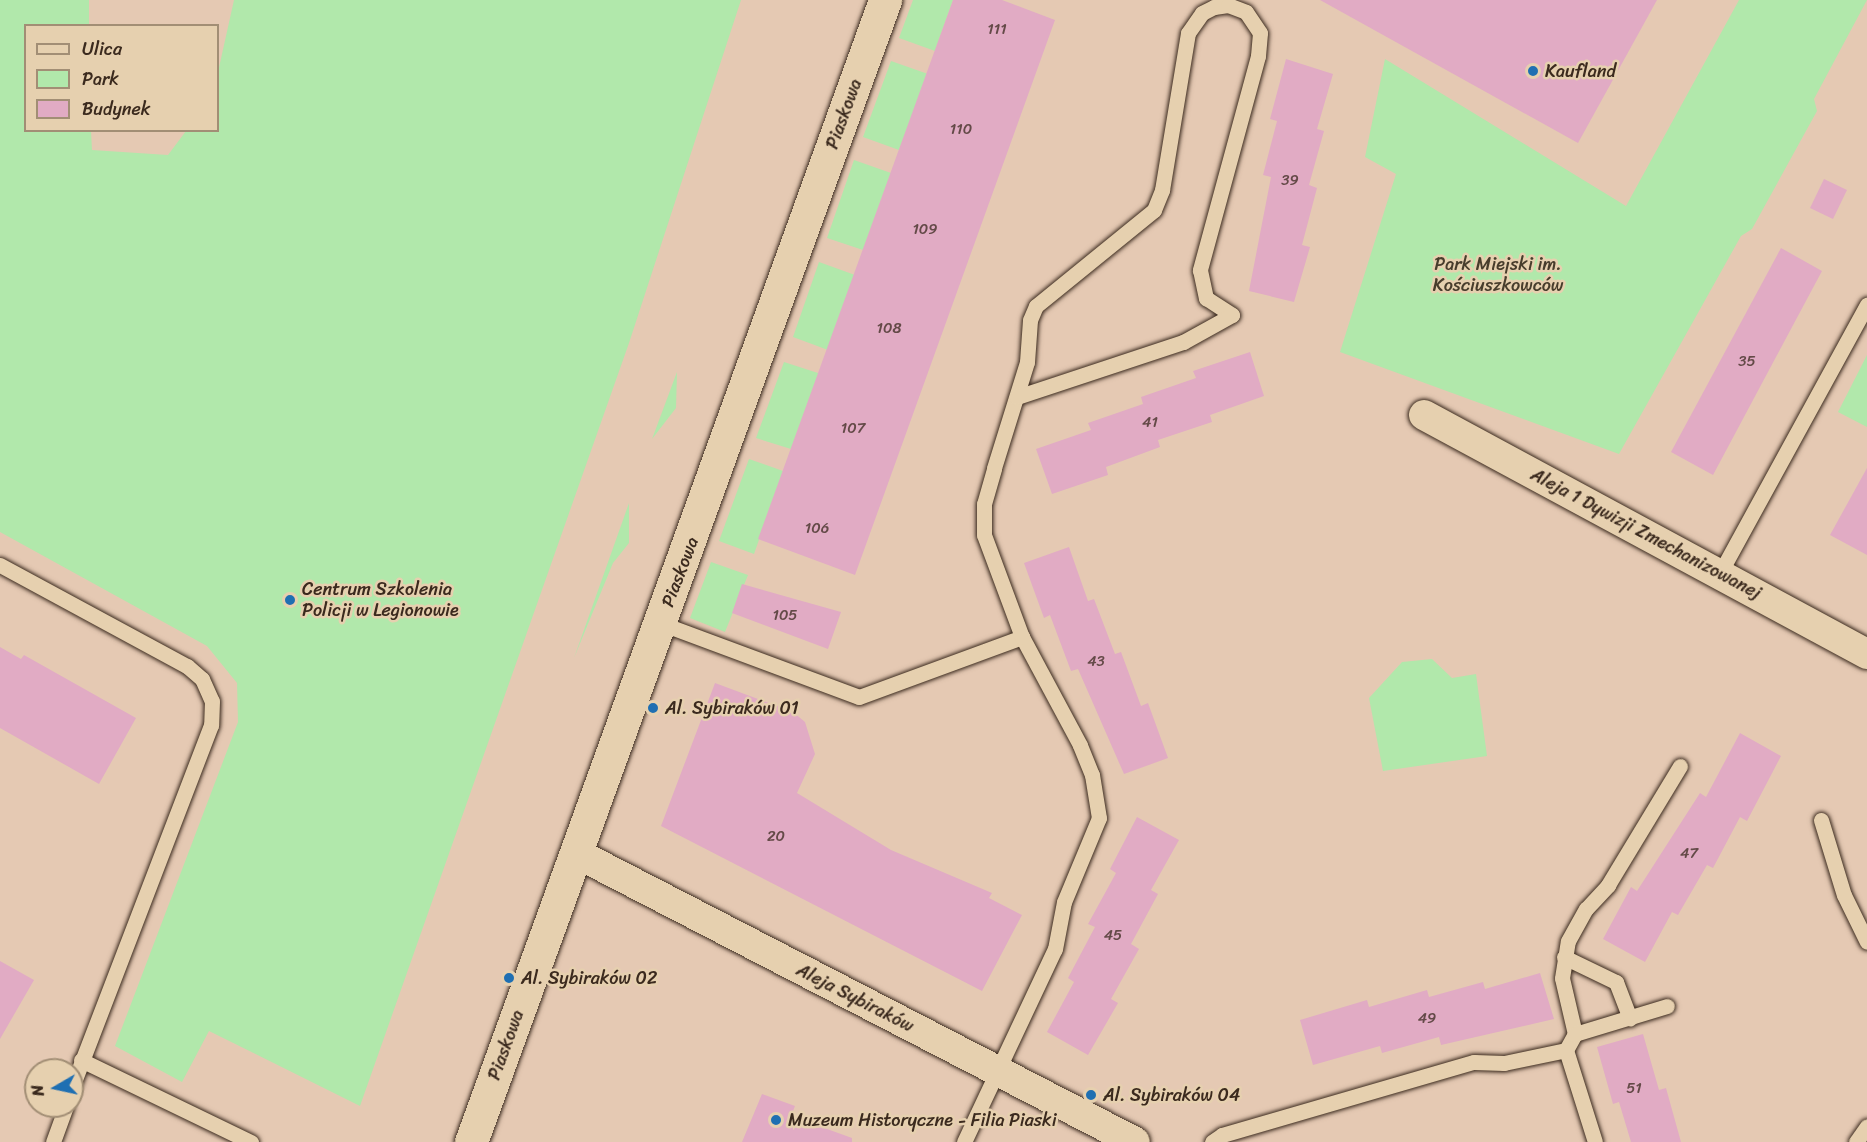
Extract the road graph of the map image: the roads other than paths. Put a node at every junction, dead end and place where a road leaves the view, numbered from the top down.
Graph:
1 (885, 0) edge
2 (1867, 305) edge
3 (1860, 334) edge
4 (1017, 397) junction
5 (1424, 415) dead end
6 (0, 565) edge
7 (1720, 573) junction
8 (660, 623) junction
9 (1022, 637) junction
10 (1867, 654) edge
11 (1680, 766) dead end
12 (1821, 820) dead end
13 (576, 853) junction
14 (1867, 942) edge
15 (1564, 957) junction
16 (1667, 1006) dead end
17 (1630, 1018) junction
18 (1575, 1034) junction
19 (1566, 1050) junction
20 (82, 1058) edge
21 (84, 1061) edge
22 (1000, 1072) junction
23 (62, 1118) edge
24 (1867, 1126) edge
25 (53, 1142) edge
26 (251, 1142) edge
27 (471, 1142) edge
28 (964, 1142) edge
29 (1135, 1142) edge
30 (1212, 1142) edge
31 (1595, 1142) edge
32 (1856, 1142) edge

1 - 8 street, Piaskowa
2 - 3 lane
3 - 7 lane
4 - 4 lane
4 - 9 lane
5 - 7 street, Aleja 1 Dywizji Zmechanizowanej
6 - 20 lane
7 - 10 street, Aleja 1 Dywizji Zmechanizowanej
8 - 9 lane
8 - 13 street, Piaskowa
9 - 22 lane
11 - 15 lane
12 - 14 lane
13 - 22 street, Aleja Sybiraków
13 - 27 street, Piaskowa
15 - 17 lane
15 - 18 lane
16 - 17 lane
17 - 18 lane
18 - 19 lane
19 - 30 lane
19 - 31 lane
21 - 26 lane
22 - 28 lane
22 - 29 street, Aleja Sybiraków
23 - 25 lane
24 - 32 lane

